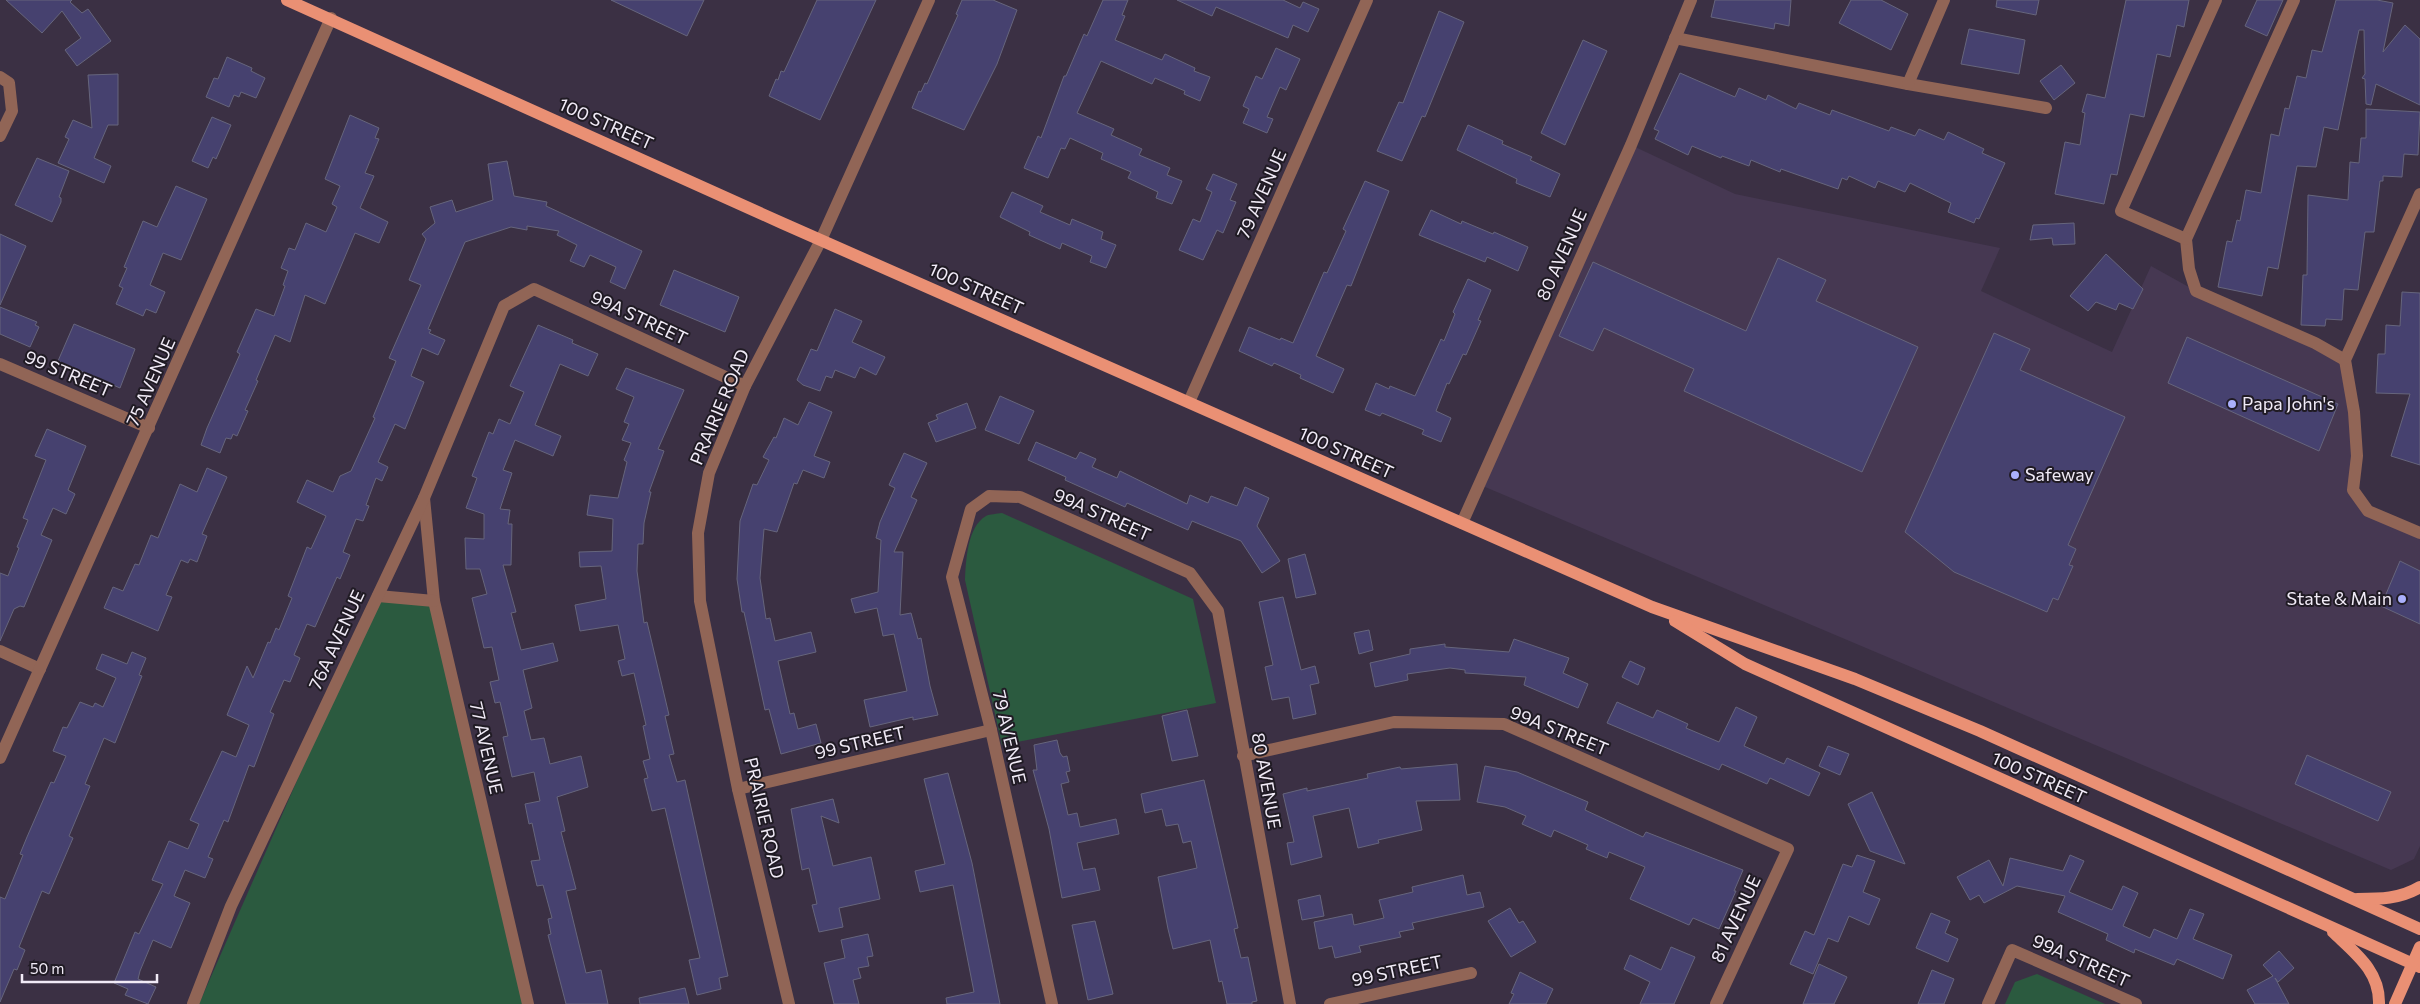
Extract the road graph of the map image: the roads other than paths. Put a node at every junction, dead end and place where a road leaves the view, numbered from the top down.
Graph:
1 (287, 0) edge
2 (929, 0) edge
3 (1367, 0) edge
4 (1691, 0) edge
5 (1944, 0) edge
6 (2216, 0) edge
7 (2294, 0) edge
8 (331, 18) junction
9 (1675, 38) junction
10 (4, 80) edge
11 (1908, 84) junction
12 (2046, 108) dead end
13 (0, 136) edge
14 (2420, 194) edge
15 (2186, 239) junction
16 (821, 240) junction
17 (519, 297) joint
18 (2344, 360) junction
19 (0, 364) edge
20 (745, 386) junction
21 (1189, 402) junction
22 (149, 428) junction
23 (997, 496) joint
24 (424, 498) junction
25 (1462, 523) junction
26 (2420, 533) edge
27 (1190, 573) joint
28 (378, 596) junction
29 (434, 601) junction
30 (1652, 607) junction
31 (0, 651) edge
32 (40, 669) junction
33 (991, 730) junction
34 (1243, 756) junction
35 (0, 758) edge
36 (738, 789) junction
37 (1788, 849) joint
38 (2420, 887) edge
39 (2351, 899) junction
40 (2324, 924) junction
41 (2420, 929) edge
42 (2420, 947) edge
43 (2416, 965) edge
44 (1471, 973) dead end
45 (193, 1004) edge
46 (528, 1004) edge
47 (789, 1004) edge
48 (1052, 1004) edge
49 (1290, 1004) edge
50 (1330, 1004) edge
51 (1716, 1004) edge
52 (1988, 1004) edge
53 (2136, 1004) edge
54 (2379, 1004) edge
55 (2395, 1004) edge

1 - 8 main road, 100 STREET
2 - 16 street, PRAIRIE ROAD
3 - 21 street, 79 AVENUE
4 - 9 street, 80 AVENUE
5 - 11 street
6 - 15 street
7 - 15 street
8 - 16 main road, 100 STREET
8 - 22 street, 75 AVENUE
9 - 11 street
9 - 25 street, 80 AVENUE
10 - 13 street
11 - 12 street
14 - 18 street
15 - 18 street
16 - 20 street, PRAIRIE ROAD
16 - 21 main road, 100 STREET
17 - 20 street, 99A STREET
17 - 24 street, 76A AVENUE
18 - 26 street
19 - 22 street, 99 STREET
20 - 36 street, PRAIRIE ROAD
21 - 25 main road, 100 STREET
22 - 32 street, 75 AVENUE
23 - 27 street, 99A STREET
23 - 33 street, 79 AVENUE
24 - 28 street, 76A AVENUE
24 - 29 street, 77 AVENUE
25 - 30 main road, 100 STREET
27 - 34 street, 80 AVENUE
28 - 29 street
28 - 45 street, 76A AVENUE
29 - 46 street, 77 AVENUE
30 - 39 main road, 100 STREET
30 - 40 main road, 100 STREET
31 - 32 street
32 - 35 street, 75 AVENUE
33 - 36 street, 99 STREET
33 - 48 street, 79 AVENUE
34 - 37 street, 99A STREET
34 - 49 street, 80 AVENUE
36 - 47 street, PRAIRIE ROAD
37 - 51 street, 81 AVENUE
38 - 39 main road
39 - 41 main road, 100 STREET
40 - 43 main road, 100 STREET
40 - 54 main road
42 - 43 main road
43 - 55 main road
44 - 50 street, 99 STREET
52 - 53 street, 99A STREET

